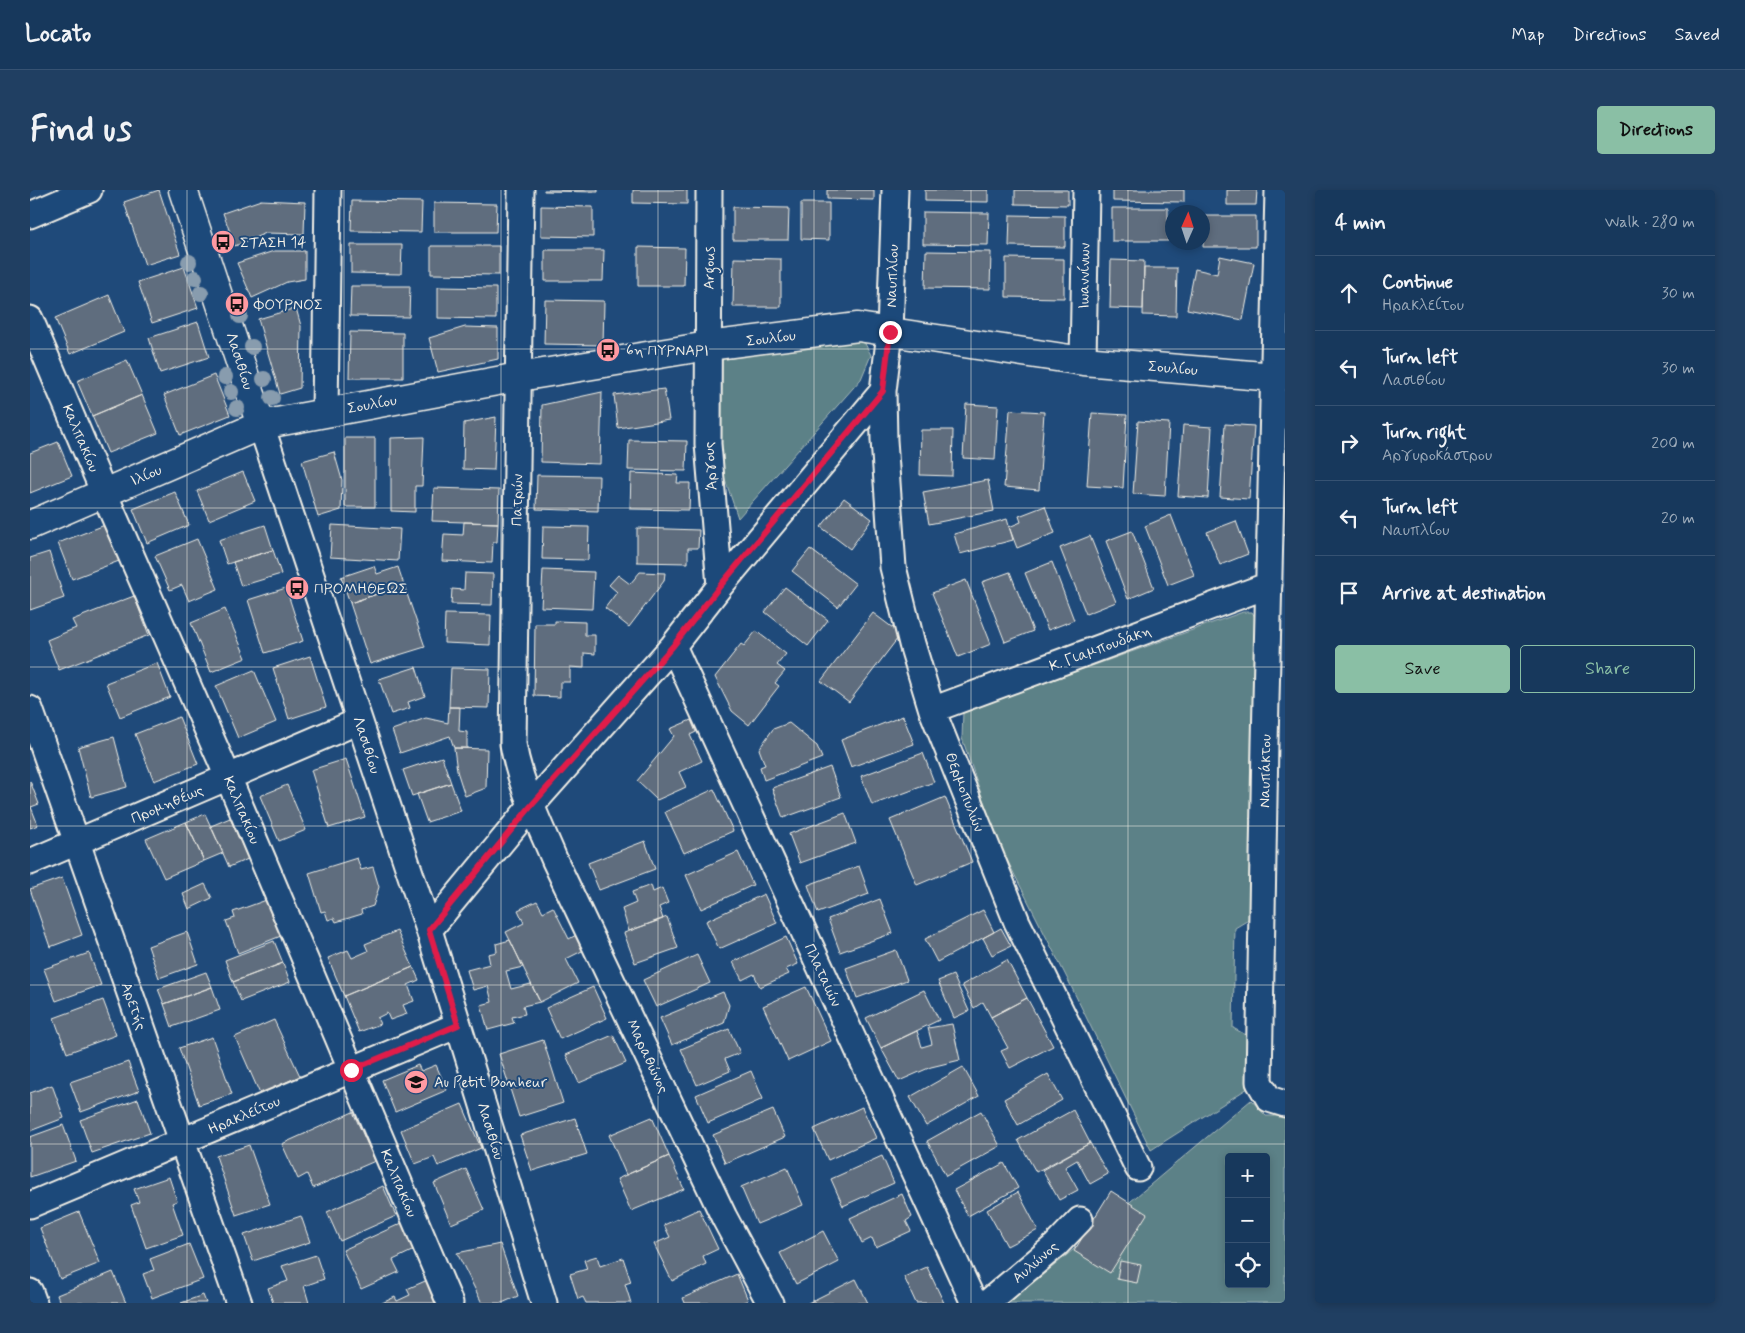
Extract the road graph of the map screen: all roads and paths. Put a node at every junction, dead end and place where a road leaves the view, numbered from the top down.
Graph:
1 (89, 190) edge
2 (183, 190) edge
3 (328, 190) edge
4 (521, 190) edge
5 (709, 190) edge
6 (895, 190) edge
7 (1086, 190) edge
8 (1278, 190) edge
9 (30, 215) edge
10 (30, 319) edge
11 (890, 332) junction
12 (708, 346) junction
13 (1083, 361) junction
14 (1280, 376) edge
15 (519, 377) junction
16 (883, 391) junction
17 (325, 412) junction
18 (261, 425) junction
19 (104, 493) junction
20 (30, 525) edge
21 (1269, 585) junction
22 (720, 586) junction
23 (673, 646) junction
24 (30, 709) edge
25 (932, 710) junction
26 (359, 721) junction
27 (1275, 743) edge
28 (228, 777) junction
29 (531, 806) junction
30 (77, 842) junction
31 (30, 862) edge
32 (429, 930) junction
33 (458, 1025) junction
34 (351, 1070) junction
35 (1285, 1104) edge
36 (182, 1141) junction
37 (1138, 1168) dead end
38 (30, 1205) edge
39 (1080, 1220) dead end
40 (30, 1292) edge
41 (34, 1303) edge
42 (239, 1303) edge
43 (450, 1303) edge
44 (544, 1303) edge
45 (770, 1303) edge
46 (974, 1303) edge
47 (987, 1303) edge

1 - 9 street
2 - 18 street, Λασιθίου
3 - 17 street
4 - 15 street, Πατρών
5 - 12 street, Argous
6 - 11 street, Ναυπλίου
7 - 13 street, Ιωαννίνων
8 - 14 street, Ναυπάκτου
10 - 19 street, Καλπακίου
11 - 12 street, Σουλίου
11 - 13 street, Σουλίου
11 - 16 street, Ναυπλίου
12 - 15 street, Σουλίου
12 - 22 street, Άργους
13 - 14 street, Σουλίου
14 - 21 street, Ναυπάκτου
15 - 17 street, Σουλίου
15 - 29 street, Πατρών
16 - 22 street
16 - 25 street, Θερμοπυλών
17 - 18 street, Σουλίου
18 - 19 street, Ιλίου
18 - 26 street, Λασιθίου
19 - 20 street, Ιλίου
19 - 28 street, Καλπακίου
21 - 25 street, Κ. Γιαμπουδάκη
21 - 27 street, Ναυπάκτου
22 - 23 street
23 - 29 street
23 - 46 street, Πλαταιών
24 - 30 street, Αρετής
25 - 37 street, Θερμοπυλών
26 - 28 street, Προμηθέως
26 - 32 street, Λασιθίου
27 - 35 street, Ναυπάκτου
28 - 30 street, Προμηθέως
28 - 34 street, Καλπακίου
29 - 32 street
29 - 45 street, Μαραθώνος
30 - 31 street, Προμηθέως
30 - 36 street, Αρετής
32 - 33 street, Λασιθίου
33 - 34 street, Ηρακλείτου
33 - 44 street, Λασιθίου
34 - 36 street, Ηρακλείτου
34 - 43 street, Καλπακίου
36 - 38 street, Ηρακλείτου
36 - 42 street, Αρετής
39 - 47 street, Αυλώνος
40 - 41 street

